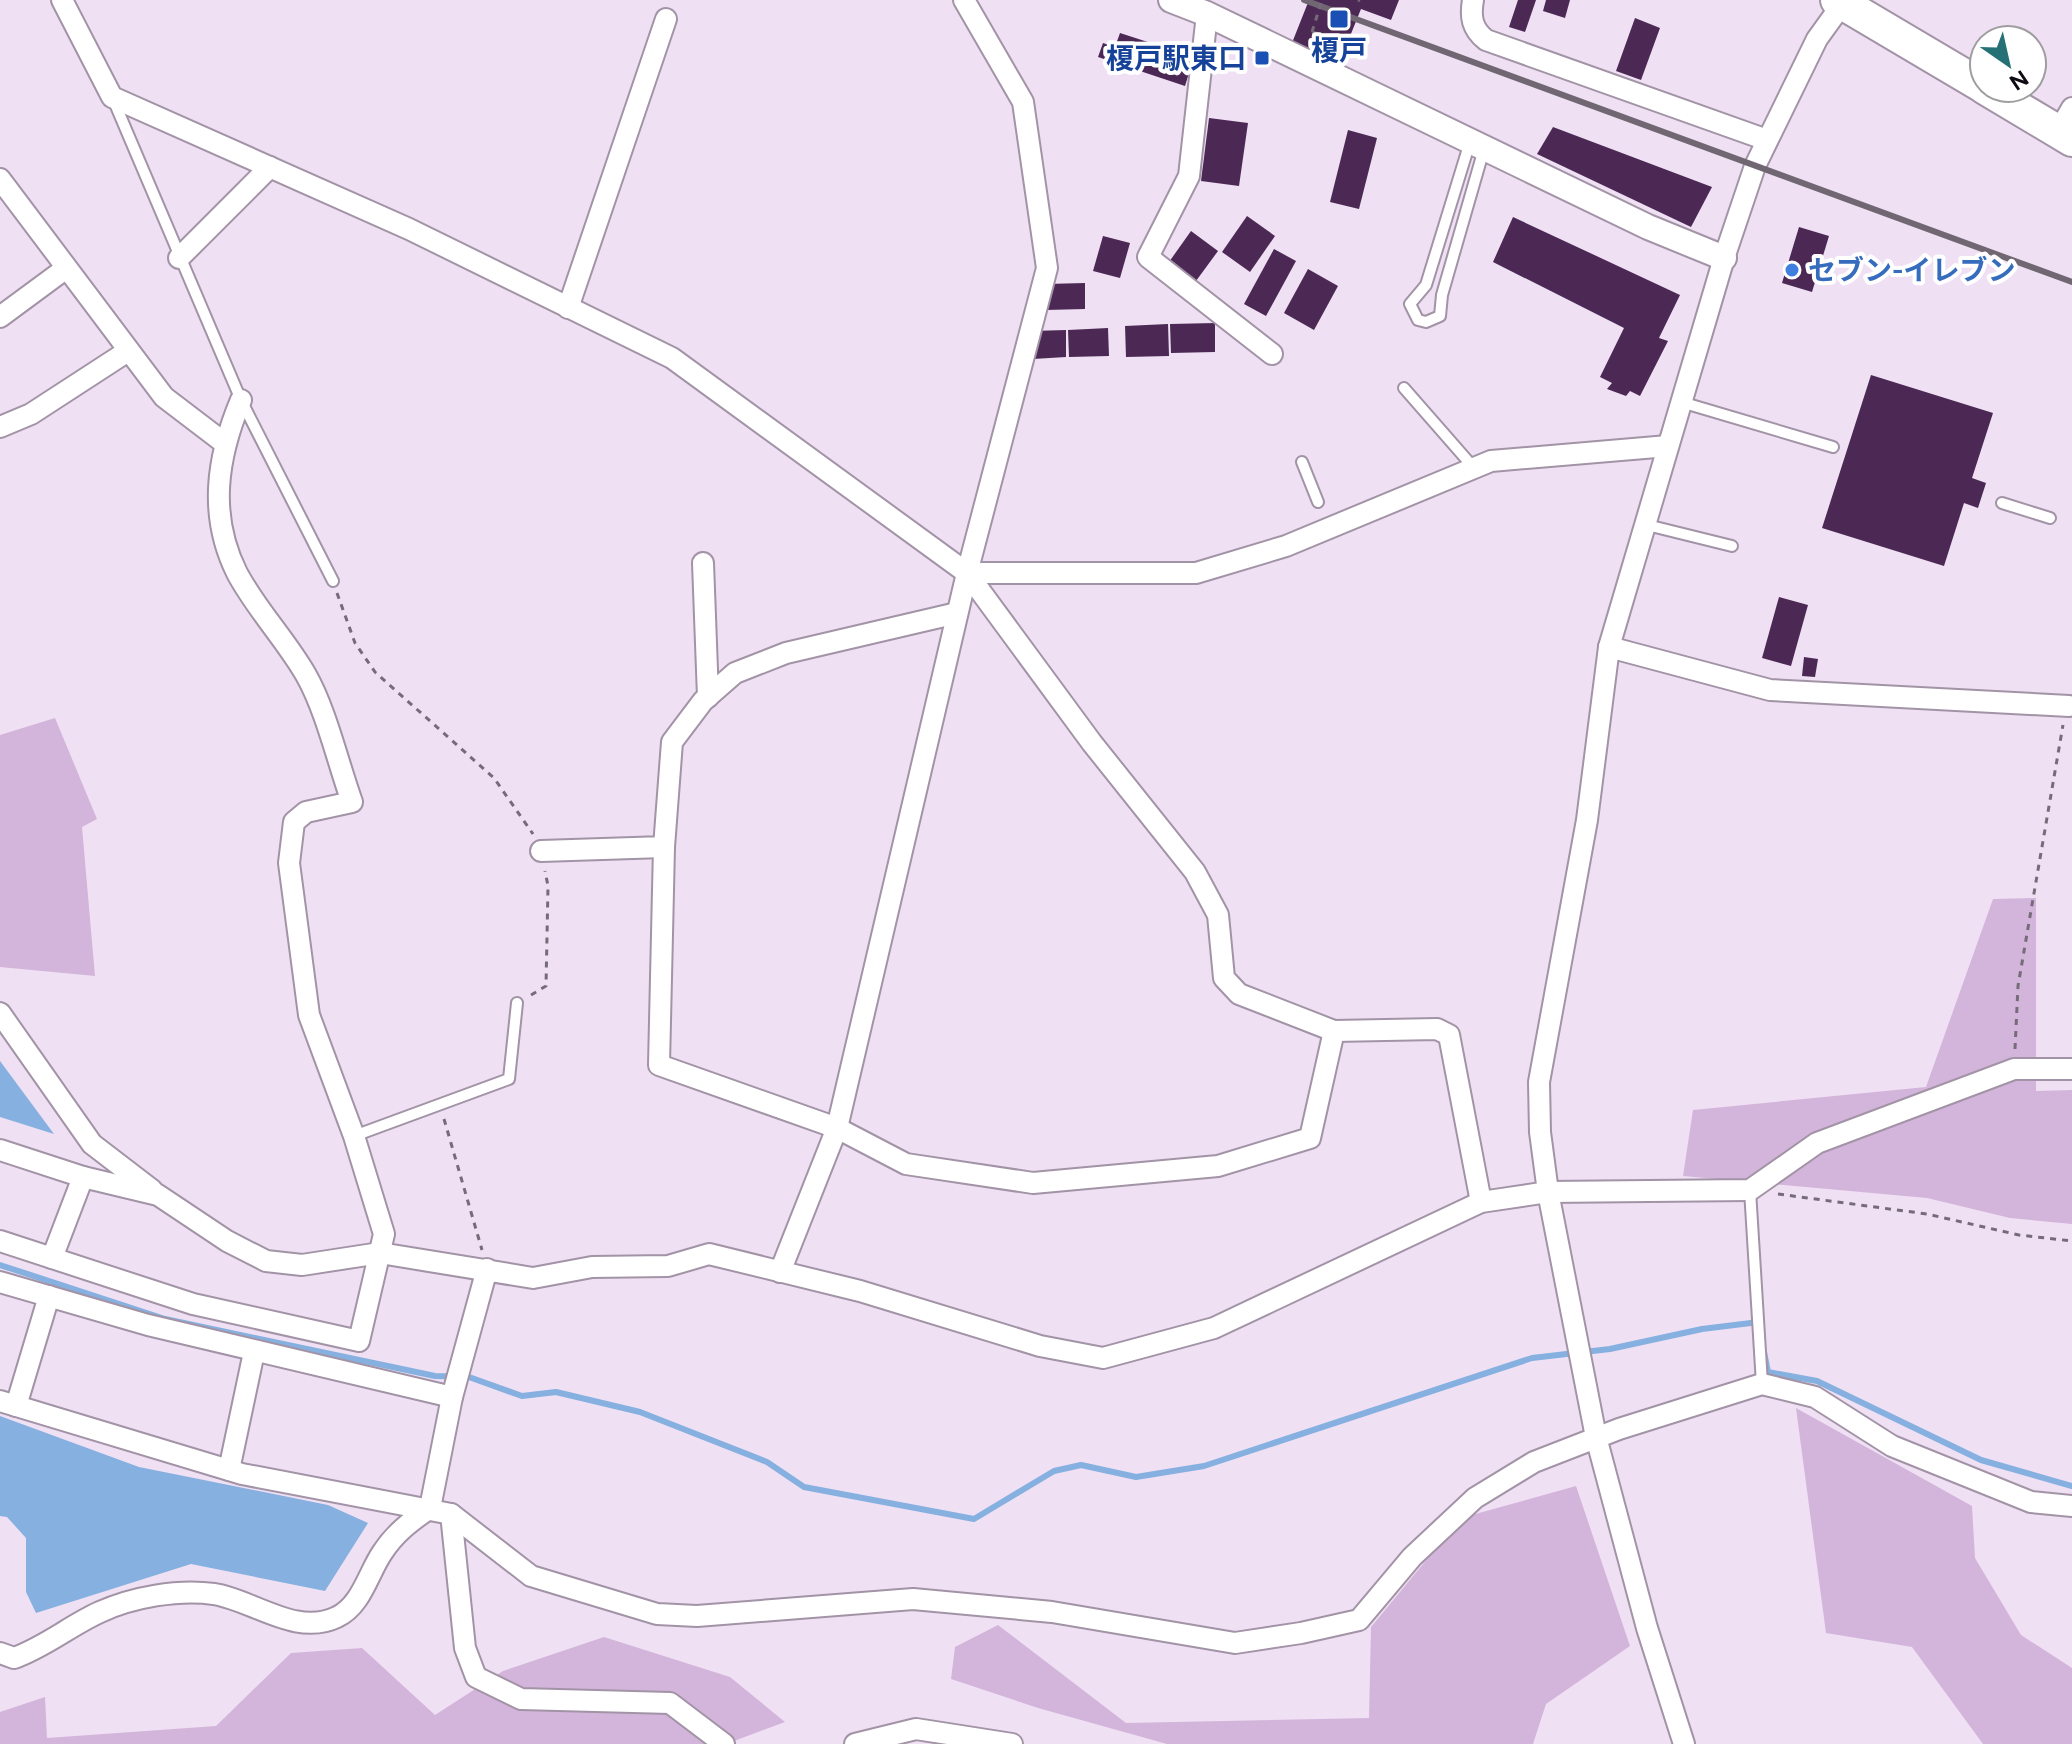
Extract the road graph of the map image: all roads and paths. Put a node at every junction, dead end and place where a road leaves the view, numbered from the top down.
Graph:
1 (62, 0) edge
2 (964, 0) edge
3 (1171, 0) edge
4 (1322, 0) edge
5 (1472, 0) edge
6 (1853, 4) edge
7 (1207, 14) junction
8 (666, 19) dead end
9 (1346, 42) dead end
10 (1968, 78) edge
11 (112, 97) junction
12 (2019, 104) edge
13 (2067, 126) edge
14 (1767, 140) junction
15 (1477, 146) junction
16 (270, 167) junction
17 (0, 179) edge
18 (179, 258) junction
19 (1724, 258) junction
20 (65, 269) junction
21 (568, 308) junction
22 (0, 317) edge
23 (128, 351) junction
24 (1272, 354) dead end
25 (1404, 388) dead end
26 (241, 400) junction
27 (1681, 402) junction
28 (0, 427) edge
29 (223, 442) junction
30 (1668, 446) junction
31 (1833, 447) dead end
32 (1302, 462) dead end
33 (1474, 468) junction
34 (1318, 502) dead end
35 (2002, 503) dead end
36 (2050, 518) dead end
37 (1647, 525) junction
38 (1732, 546) dead end
39 (703, 563) dead end
40 (967, 573) junction
41 (333, 581) joint
42 (957, 613) junction
43 (1609, 647) junction
44 (708, 697) junction
45 (2069, 706) joint
46 (664, 847) junction
47 (541, 851) junction
48 (517, 1003) joint
49 (0, 1013) edge
50 (1334, 1031) junction
51 (2014, 1069) junction
52 (2072, 1069) edge
53 (440, 1104) junction
54 (837, 1128) junction
55 (354, 1136) junction
56 (0, 1150) edge
57 (83, 1177) junction
58 (1750, 1190) junction
59 (1548, 1192) junction
60 (158, 1195) junction
61 (1481, 1202) junction
62 (0, 1241) edge
63 (2072, 1241) edge
64 (380, 1253) junction
65 (52, 1258) junction
66 (487, 1269) junction
67 (780, 1272) junction
68 (0, 1282) edge
69 (49, 1296) junction
70 (254, 1352) junction
71 (1762, 1384) junction
72 (452, 1397) junction
73 (8, 1403) edge
74 (1596, 1437) junction
75 (229, 1470) junction
76 (2072, 1506) edge
77 (430, 1508) junction
78 (451, 1514) junction
79 (0, 1653) edge
80 (724, 1744) edge
81 (855, 1744) edge
82 (1012, 1744) edge
83 (1684, 1744) edge

1 - 11 street
2 - 40 street
3 - 7 street
4 - 9 path, bridge
5 - 14 street
6 - 10 main road
6 - 14 street
7 - 15 street
7 - 24 street
8 - 21 street
11 - 16 street
11 - 18 lane
12 - 13 main road
14 - 19 street
15 - 15 lane
15 - 19 street
16 - 18 street
16 - 21 street
17 - 20 street
18 - 26 lane
19 - 27 street
20 - 22 street
20 - 23 street
21 - 40 street
23 - 28 street
23 - 29 street
25 - 33 lane
26 - 29 street
26 - 41 lane
27 - 30 street
27 - 31 lane
29 - 55 street
30 - 33 street
30 - 37 street
32 - 34 lane
33 - 40 street
35 - 36 lane
37 - 38 lane
37 - 43 street
39 - 44 street
40 - 42 street
40 - 50 street
41 - 47 path
42 - 44 street
42 - 54 street
43 - 45 street
43 - 59 street
44 - 46 street
45 - 51 path
46 - 47 street
46 - 54 street
47 - 48 path
48 - 53 lane
49 - 60 street
50 - 54 street
50 - 61 street
51 - 52 street
51 - 58 street
53 - 55 lane
53 - 66 path
54 - 67 street
55 - 64 street
56 - 57 street
57 - 60 street
57 - 65 street
58 - 59 street
58 - 63 path
58 - 71 lane
59 - 61 street
59 - 74 street
60 - 64 street
61 - 67 street
62 - 65 street
64 - 65 street
64 - 66 street
66 - 67 street
66 - 72 street
68 - 69 street
69 - 70 street
69 - 73 street
70 - 72 street
70 - 75 street
71 - 74 street
71 - 76 street
72 - 77 street
73 - 75 street
74 - 78 street
74 - 83 street
75 - 77 street
77 - 78 street
77 - 79 street
78 - 80 street
81 - 82 street

